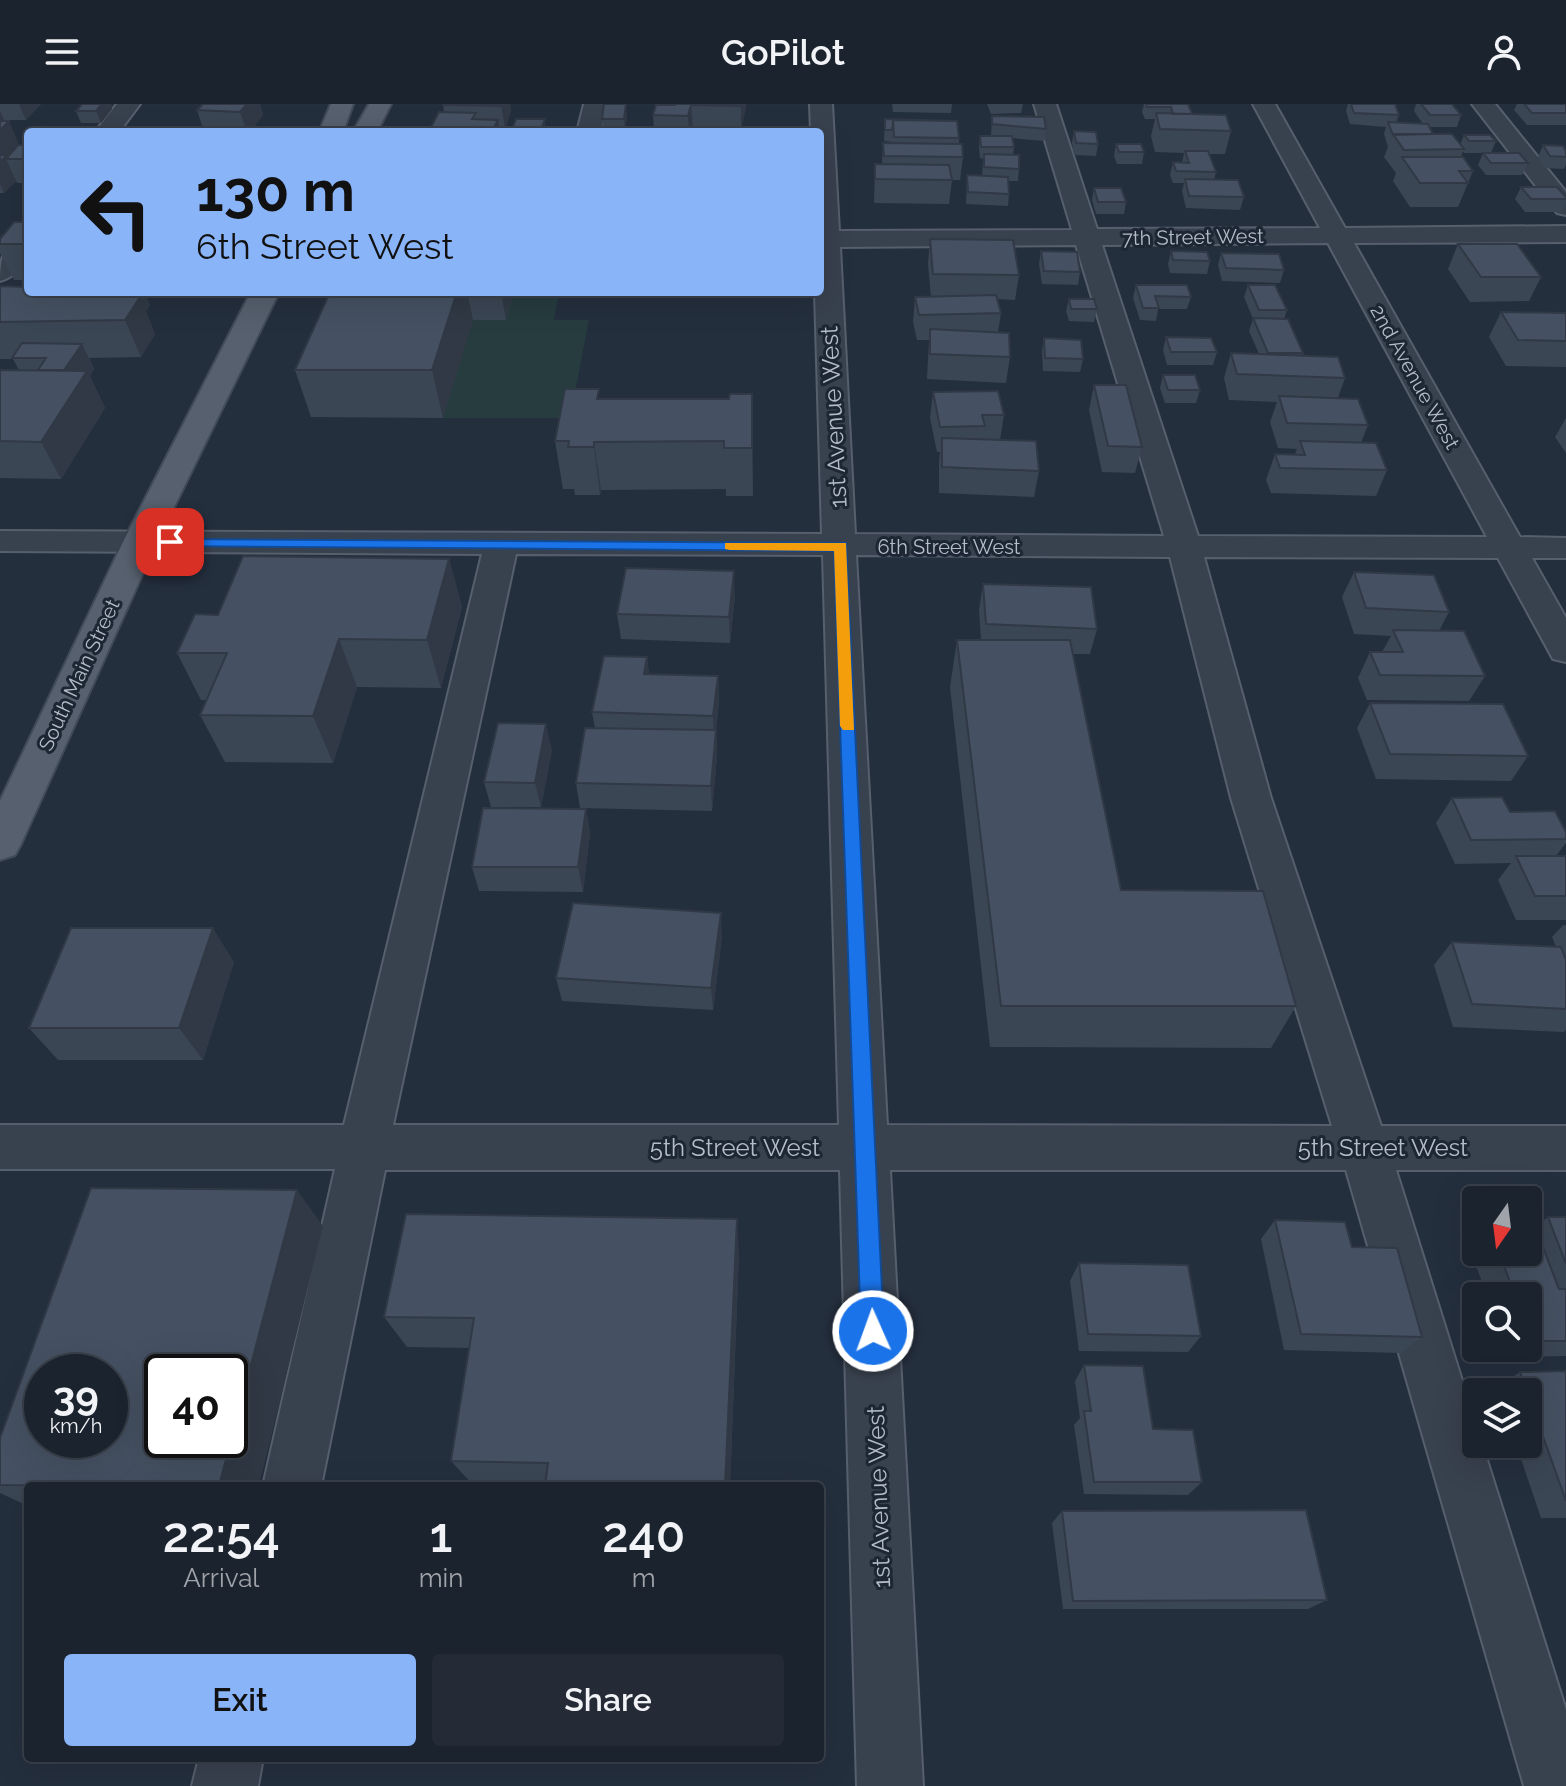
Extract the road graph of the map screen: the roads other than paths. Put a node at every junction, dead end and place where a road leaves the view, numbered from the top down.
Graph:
1 (129, 104) edge
2 (342, 104) edge
3 (380, 104) edge
4 (595, 104) edge
5 (821, 104) edge
6 (1045, 104) edge
7 (1264, 104) edge
8 (1483, 104) edge
9 (110, 128) edge
10 (333, 128) edge
11 (367, 128) edge
12 (590, 128) edge
13 (822, 128) edge
14 (1566, 208) edge
15 (1566, 234) edge
16 (1336, 235) junction
17 (0, 238) edge
18 (24, 238) edge
19 (1086, 238) junction
20 (824, 239) edge
21 (24, 243) edge
22 (0, 273) edge
23 (263, 296) edge
24 (0, 541) edge
25 (140, 542) junction
26 (501, 545) junction
27 (841, 546) junction
28 (1566, 548) edge
29 (1185, 549) junction
30 (1510, 549) junction
31 (1566, 650) edge
32 (0, 844) edge
33 (364, 1146) junction
34 (0, 1147) edge
35 (1364, 1148) junction
36 (1566, 1148) edge
37 (866, 1149) junction
38 (293, 1482) edge
39 (230, 1762) edge
40 (225, 1786) edge
41 (890, 1786) edge
42 (1557, 1786) edge

1 - 9 street
2 - 10 main road
3 - 11 main road
4 - 12 street
5 - 13 street, 1st Avenue West
6 - 19 street
7 - 16 street, 2nd Avenue West
8 - 14 street
15 - 16 street, 7th Street West
16 - 19 street, 7th Street West
16 - 30 street, 2nd Avenue West
17 - 18 street
19 - 20 street, 7th Street West
19 - 29 street
20 - 27 street, 1st Avenue West
21 - 22 street
23 - 25 main road, South Main Street
24 - 25 street, 6th Street West
25 - 26 street, 6th Street West
25 - 32 main road, South Main Street
26 - 27 street, 6th Street West
26 - 33 street
27 - 29 street, 6th Street West
27 - 37 street, 1st Avenue West
28 - 30 street, 6th Street West
29 - 30 street, 6th Street West
29 - 35 street
30 - 31 street, 2nd Avenue West
33 - 34 street, 5th Street West
33 - 37 street, 5th Street West
33 - 38 street
35 - 36 street, 5th Street West
35 - 37 street, 5th Street West
35 - 42 street
37 - 41 street, 1st Avenue West
39 - 40 street

